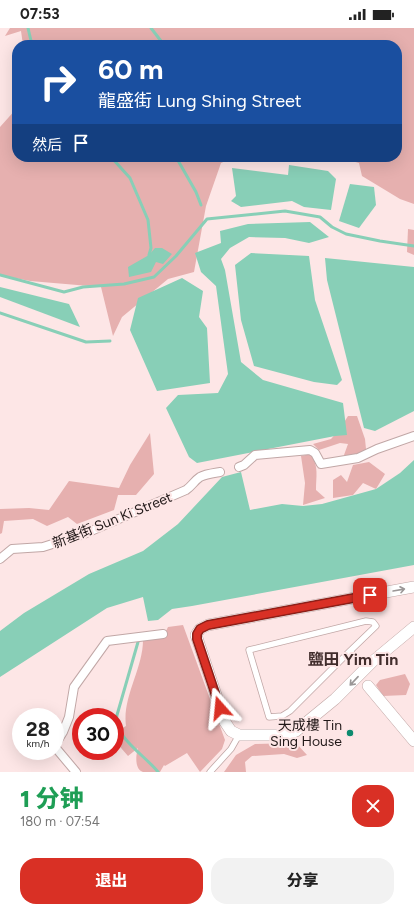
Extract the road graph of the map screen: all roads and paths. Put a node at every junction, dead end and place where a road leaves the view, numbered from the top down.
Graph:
1 (414, 436) edge
2 (239, 467) dead end
3 (220, 472) dead end
4 (0, 559) edge
5 (414, 587) edge
6 (414, 627) edge
7 (162, 634) dead end
8 (350, 651) junction
9 (365, 669) junction
10 (368, 686) dead end
11 (64, 730) edge
12 (239, 736) junction
13 (414, 741) edge
14 (64, 757) edge
15 (76, 772) edge
16 (210, 772) edge

1 - 2 street
3 - 4 street, 新基街 Sun Ki Street
12 -> 5 street
6 - 9 street
7 - 11 street
8 - 8 lane
8 - 9 lane
9 -> 12 street
10 - 13 street
12 - 16 lane
14 - 15 street

